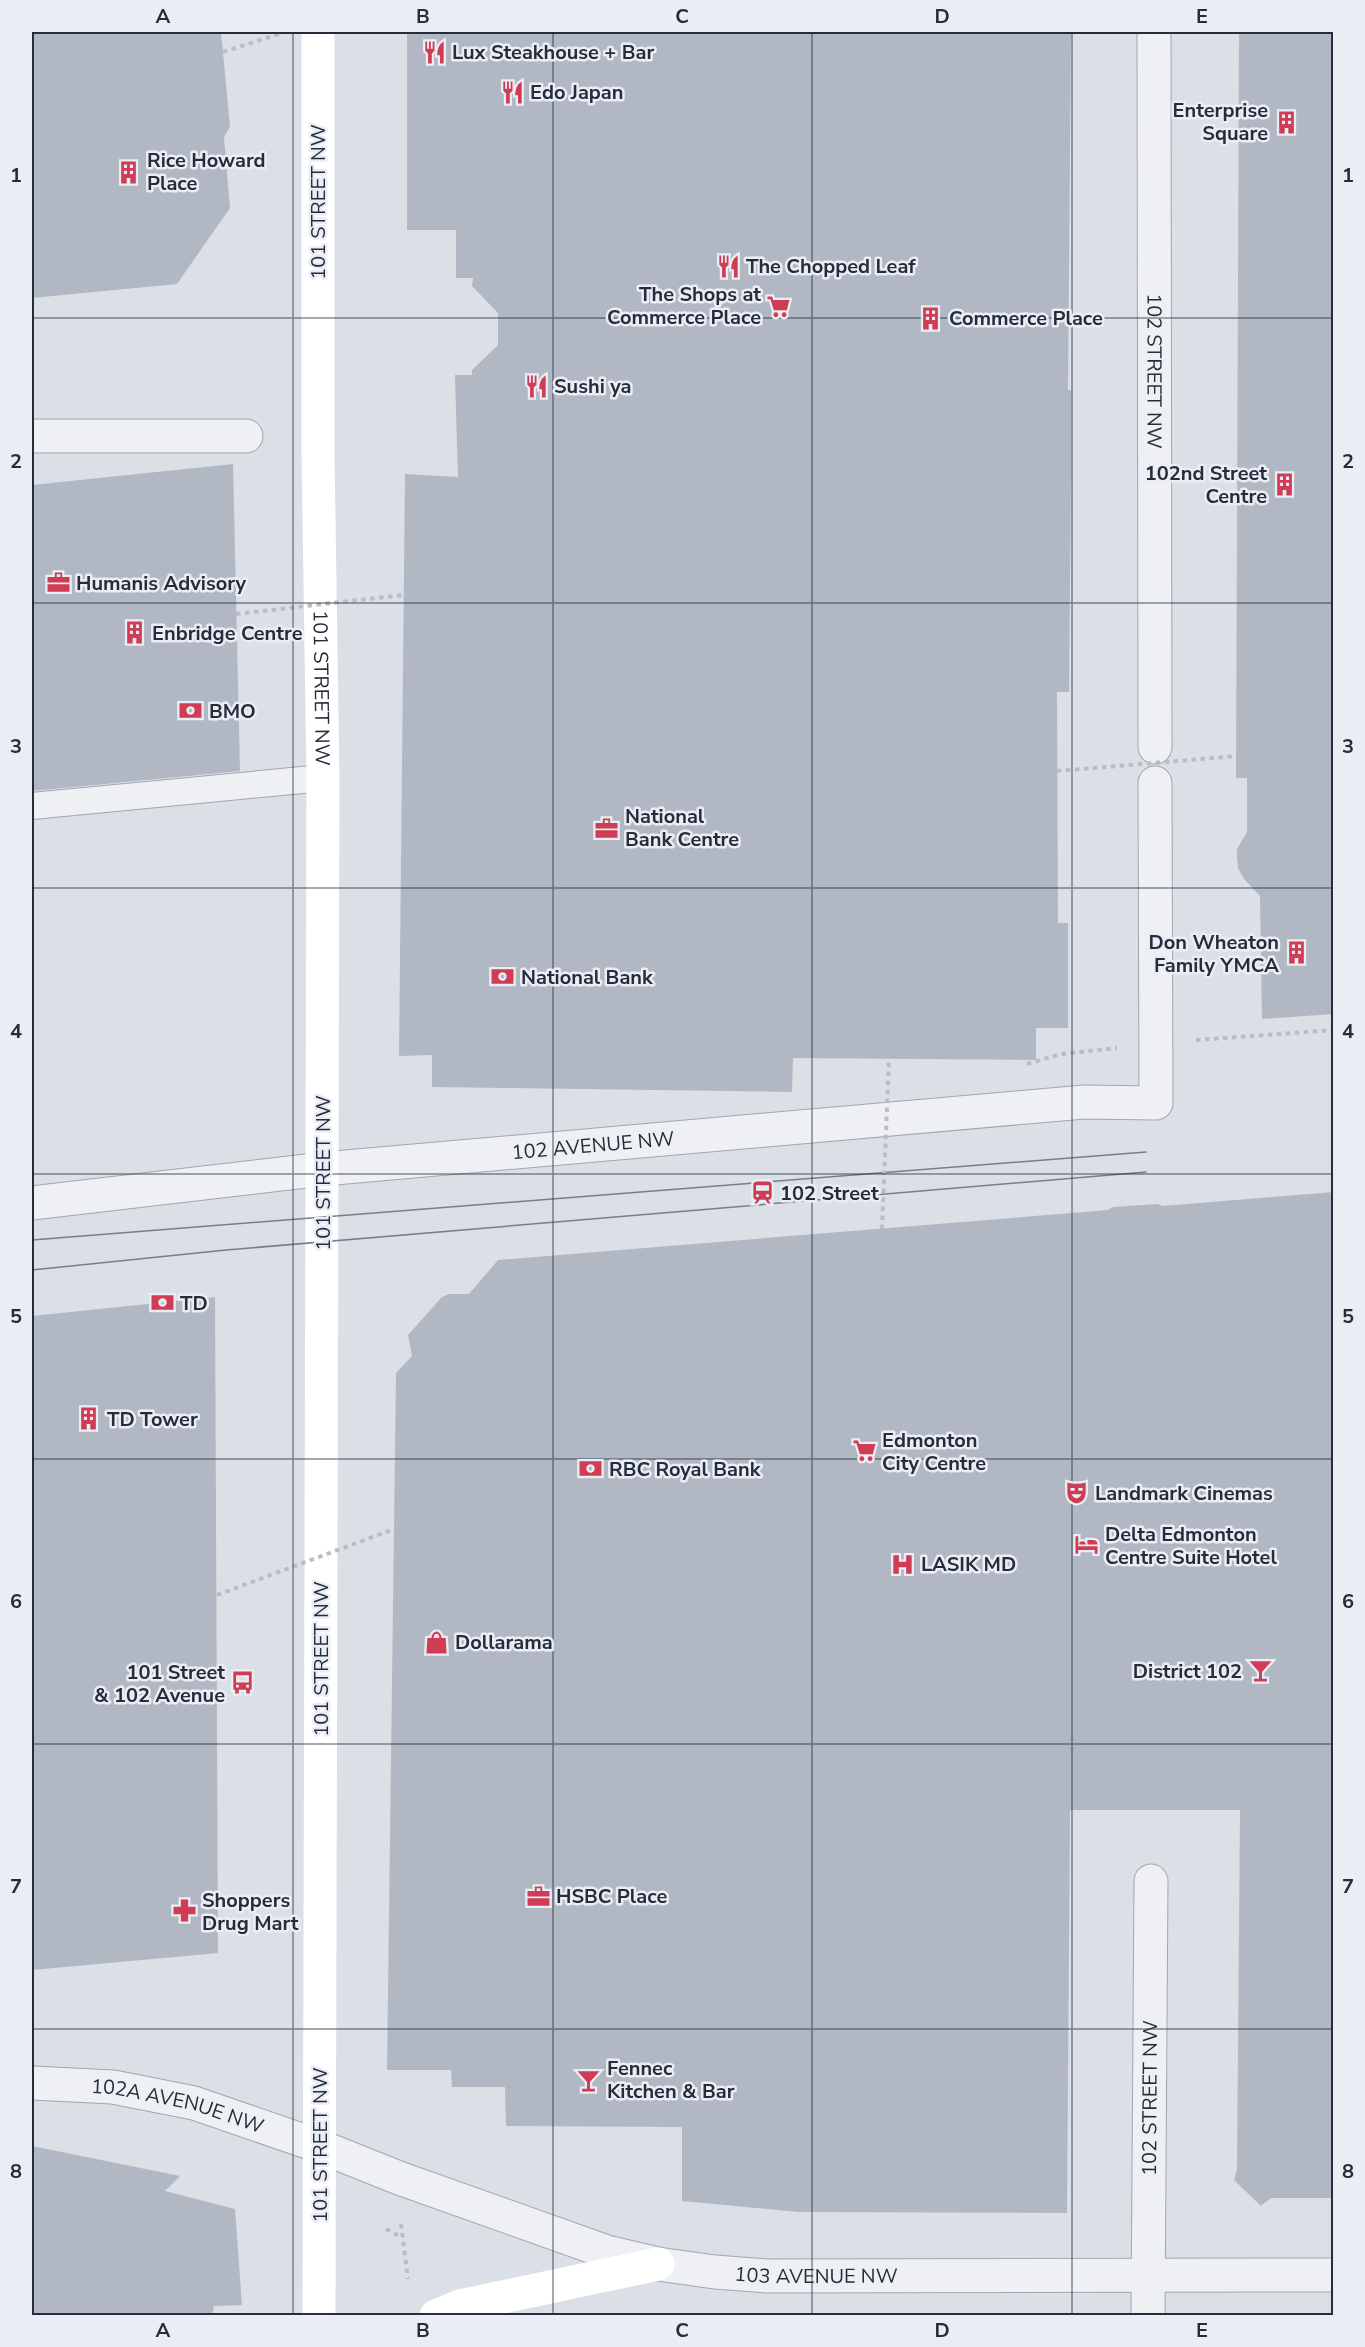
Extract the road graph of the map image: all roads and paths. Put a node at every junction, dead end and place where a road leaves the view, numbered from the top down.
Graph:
1 (288, 32) edge
2 (318, 32) edge
3 (1154, 32) edge
4 (223, 52) dead end
5 (32, 436) edge
6 (246, 436) dead end
7 (404, 595) dead end
8 (236, 614) dead end
9 (1155, 747) dead end
10 (1237, 756) dead end
11 (1057, 771) dead end
12 (323, 778) junction
13 (1155, 783) dead end
14 (32, 806) edge
15 (1334, 1030) edge
16 (1226, 1038) dead end
17 (889, 1059) dead end
18 (322, 1169) junction
19 (32, 1203) edge
20 (882, 1229) dead end
21 (394, 1528) dead end
22 (217, 1595) dead end
23 (1151, 1881) dead end
24 (32, 2083) edge
25 (319, 2146) junction
26 (401, 2224) dead end
27 (386, 2229) dead end
28 (402, 2237) junction
29 (658, 2264) junction
30 (1149, 2274) junction
31 (1334, 2275) edge
32 (408, 2279) dead end
33 (319, 2316) edge
34 (436, 2316) edge
35 (1149, 2316) edge

1 - 4 path
2 - 12 main road, 101 STREET NW
3 - 9 street, 102 STREET NW
5 - 6 street
7 - 8 path, bridge
10 - 11 path, bridge
12 - 14 lane
12 - 18 main road, 101 STREET NW
13 - 18 street, 102 AVENUE NW
15 - 16 path
17 - 20 path, bridge
18 - 19 street, 102 AVENUE NW
18 - 25 main road, 101 STREET NW
21 - 22 path, bridge
23 - 30 street, 102 STREET NW
24 - 25 street, 102A AVENUE NW
25 - 29 street, 103 AVENUE NW
25 - 33 main road, 101 STREET NW
26 - 28 path
27 - 28 path
28 - 32 path
29 - 30 street, 103 AVENUE NW
29 - 34 main road
30 - 31 street, 103 AVENUE NW
30 - 35 street, 102 STREET NW

